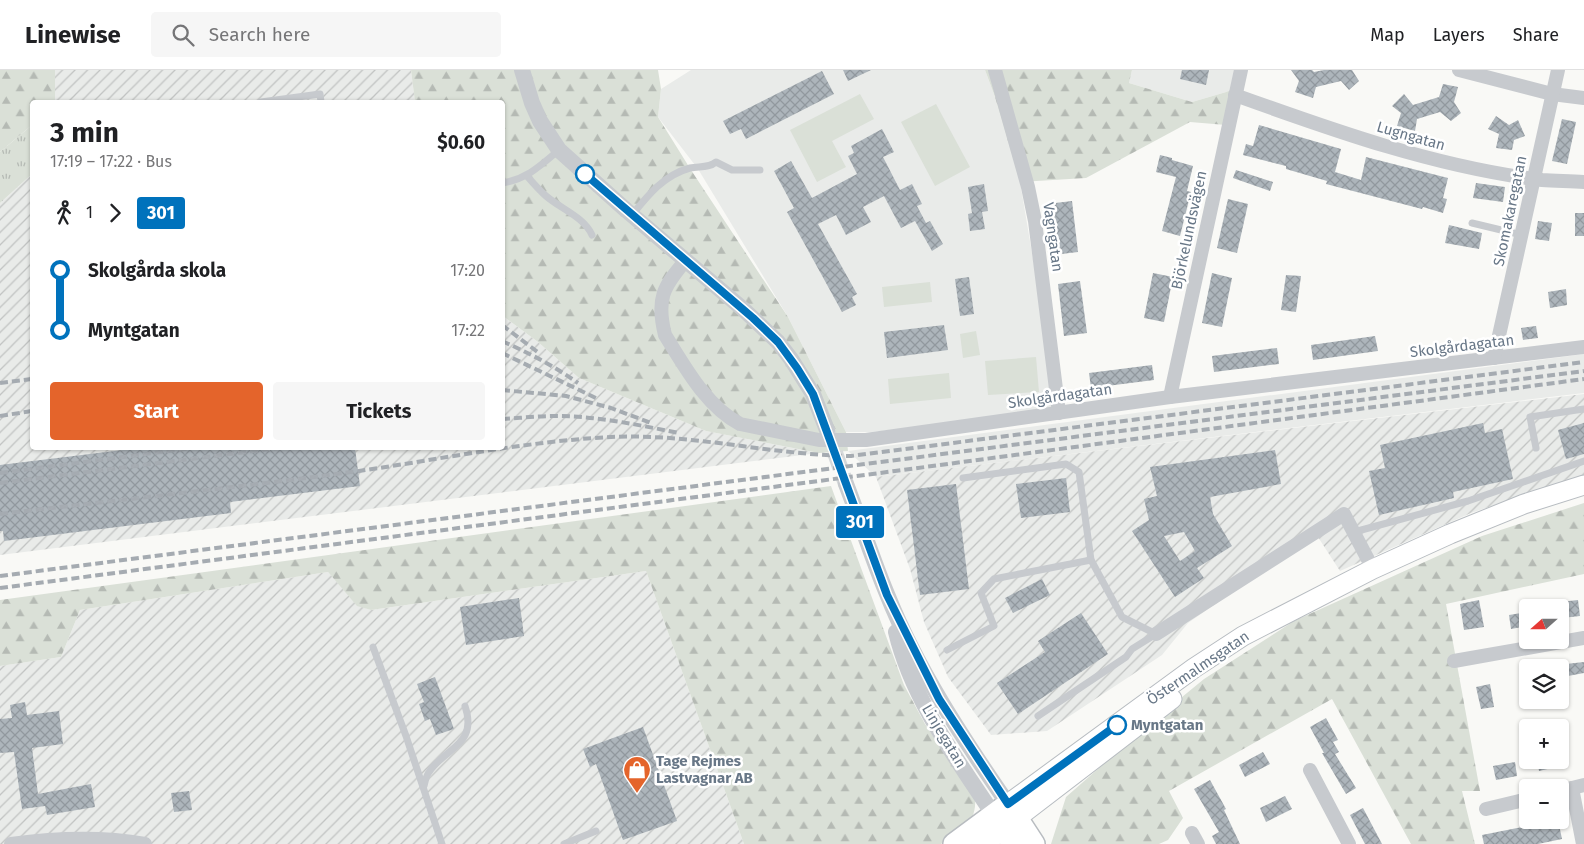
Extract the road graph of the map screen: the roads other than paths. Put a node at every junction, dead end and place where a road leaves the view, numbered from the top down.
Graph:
1 (522, 70) edge
2 (995, 70) edge
3 (1240, 70) edge
4 (1458, 70) edge
5 (1558, 70) edge
6 (1552, 94) junction
7 (1235, 95) junction
8 (1584, 98) edge
9 (276, 100) edge
10 (321, 100) edge
11 (559, 150) junction
12 (760, 170) dead end
13 (527, 176) junction
14 (1534, 178) junction
15 (505, 182) edge
16 (1584, 182) edge
17 (632, 215) junction
18 (1472, 223) dead end
19 (592, 235) dead end
20 (1522, 235) junction
21 (686, 260) junction
22 (1584, 347) edge
23 (1494, 358) junction
24 (1170, 397) junction
25 (1584, 409) edge
26 (1059, 413) junction
27 (827, 430) tunnel mouth
28 (1536, 448) dead end
29 (1584, 461) edge
30 (962, 478) dead end
31 (846, 484) tunnel mouth
32 (1584, 486) edge
33 (1354, 532) junction
34 (1091, 560) junction
35 (1373, 569) junction
36 (1156, 634) junction
37 (1584, 638) edge
38 (373, 647) dead end
39 (947, 650) dead end
40 (1454, 661) dead end
41 (465, 706) dead end
42 (1038, 716) dead end
43 (1310, 770) dead end
44 (424, 787) junction
45 (1572, 788) edge
46 (1519, 801) edge
47 (1486, 809) dead end
48 (1007, 822) edge
49 (596, 831) dead end
50 (11, 844) edge
51 (145, 844) edge
52 (442, 844) edge
53 (564, 844) edge
54 (954, 844) edge
55 (982, 844) edge
56 (1034, 844) edge
57 (1349, 844) edge
58 (1583, 844) edge

1 - 11 street
2 - 26 street, Vagngatan
3 - 7 street, Björkelundsvägen
4 - 6 street
5 - 6 street, Skomakaregatan
6 - 8 street
6 - 14 street, Skomakaregatan
7 - 14 street, Lugngatan
7 - 24 street, Björkelundsvägen
9 - 10 lane
11 - 13 lane
11 - 17 street
12 - 17 lane
13 - 15 lane
13 - 19 lane
14 - 16 street, Lugngatan
14 - 20 street, Skomakaregatan
17 - 21 street
18 - 20 lane
20 - 23 street, Skomakaregatan
21 - 26 street, Skolgårdagatan
21 - 27 street
22 - 23 street, Skolgårdagatan
23 - 24 street, Skolgårdagatan
24 - 26 street, Skolgårdagatan
25 - 28 lane
29 - 33 lane
30 - 34 lane
31 - 48 street, Linjegatan
32 - 35 main road, Östermalmsgatan
33 - 35 street
33 - 36 street
34 - 36 lane
34 - 39 lane
35 - 48 main road, Östermalmsgatan
36 - 42 lane
37 - 40 street
38 - 44 lane
41 - 44 lane
43 - 57 street
44 - 52 lane
45 - 58 street
46 - 47 street
48 - 54 main road, Östermalmsgatan
48 - 55 main road, Östermalmsgatan
48 - 56 main road
49 - 53 lane
50 - 51 street

